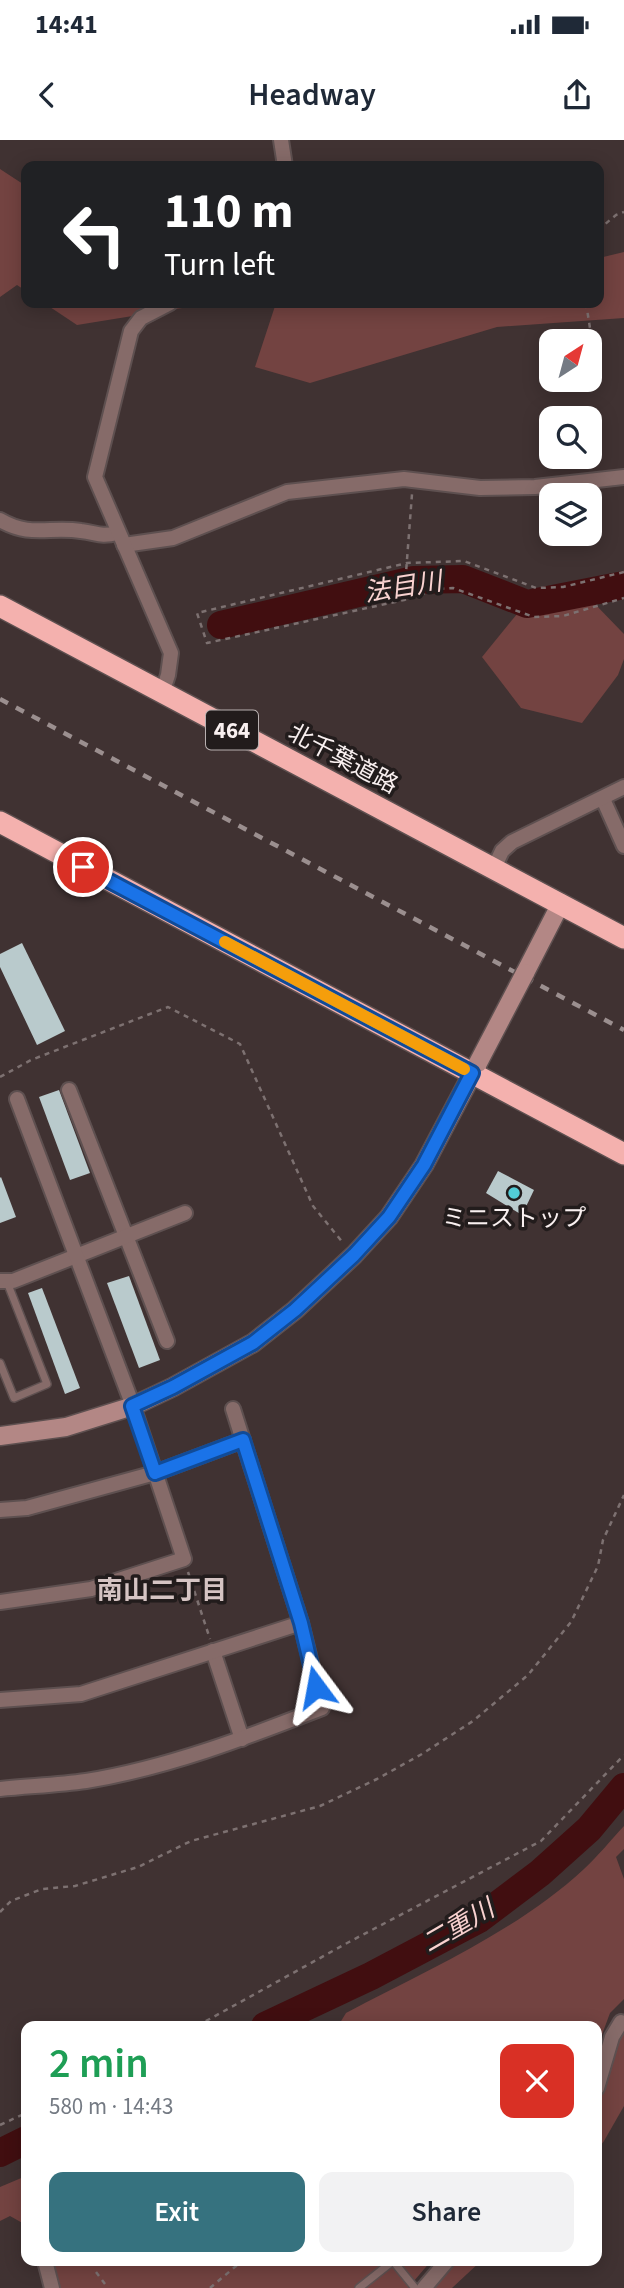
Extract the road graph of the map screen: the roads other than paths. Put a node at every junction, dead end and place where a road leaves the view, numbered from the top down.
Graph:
1 (281, 140) edge
2 (284, 161) edge
3 (160, 308) edge
4 (624, 477) edge
5 (0, 520) edge
6 (121, 539) junction
7 (0, 606) edge
8 (162, 693) junction
9 (624, 787) edge
10 (603, 799) junction
11 (0, 822) edge
12 (624, 846) edge
13 (494, 868) junction
14 (557, 910) junction
15 (624, 938) edge
16 (475, 1068) junction
17 (69, 1090) dead end
18 (17, 1099) dead end
19 (624, 1154) edge
20 (185, 1213) dead end
21 (127, 1237) junction
22 (78, 1257) junction
23 (3, 1281) edge
24 (167, 1341) dead end
25 (0, 1363) edge
26 (132, 1406) junction
27 (233, 1409) dead end
28 (0, 1436) edge
29 (243, 1440) junction
30 (155, 1473) junction
31 (0, 1510) edge
32 (0, 1601) edge
33 (301, 1623) junction
34 (214, 1651) junction
35 (0, 1700) edge
36 (242, 1739) junction
37 (0, 1789) edge
38 (621, 2022) dead end
39 (602, 2071) edge
40 (46, 2266) edge
41 (387, 2266) edge
42 (397, 2266) edge
43 (443, 2266) edge
44 (52, 2288) edge
45 (359, 2288) edge
46 (415, 2288) edge
47 (424, 2288) edge

1 - 2 street
3 - 6 street
4 - 6 street
5 - 6 street
6 - 8 street
7 - 8 highway, 北千葉道路 / 464
8 - 13 highway, 北千葉道路 / 464
9 - 10 street
10 - 12 street
10 - 13 street
11 - 16 highway
13 - 14 highway, 北千葉道路 / 464
14 - 15 highway, 北千葉道路 / 464
14 - 16 street, bridge
16 - 19 highway
16 - 26 street
17 - 21 street
18 - 22 street
20 - 21 street
21 - 22 street
21 - 24 street
22 - 23 street
22 - 26 street
23 - 25 lane
26 - 28 street
26 - 30 street
27 - 29 street
29 - 30 street
29 - 33 street
30 - 31 street
30 - 32 street
33 - 34 street
33 - 36 street
34 - 35 street
34 - 36 street
36 - 37 street
38 - 39 street
40 - 44 street
41 - 45 lane
42 - 46 lane
43 - 47 street

